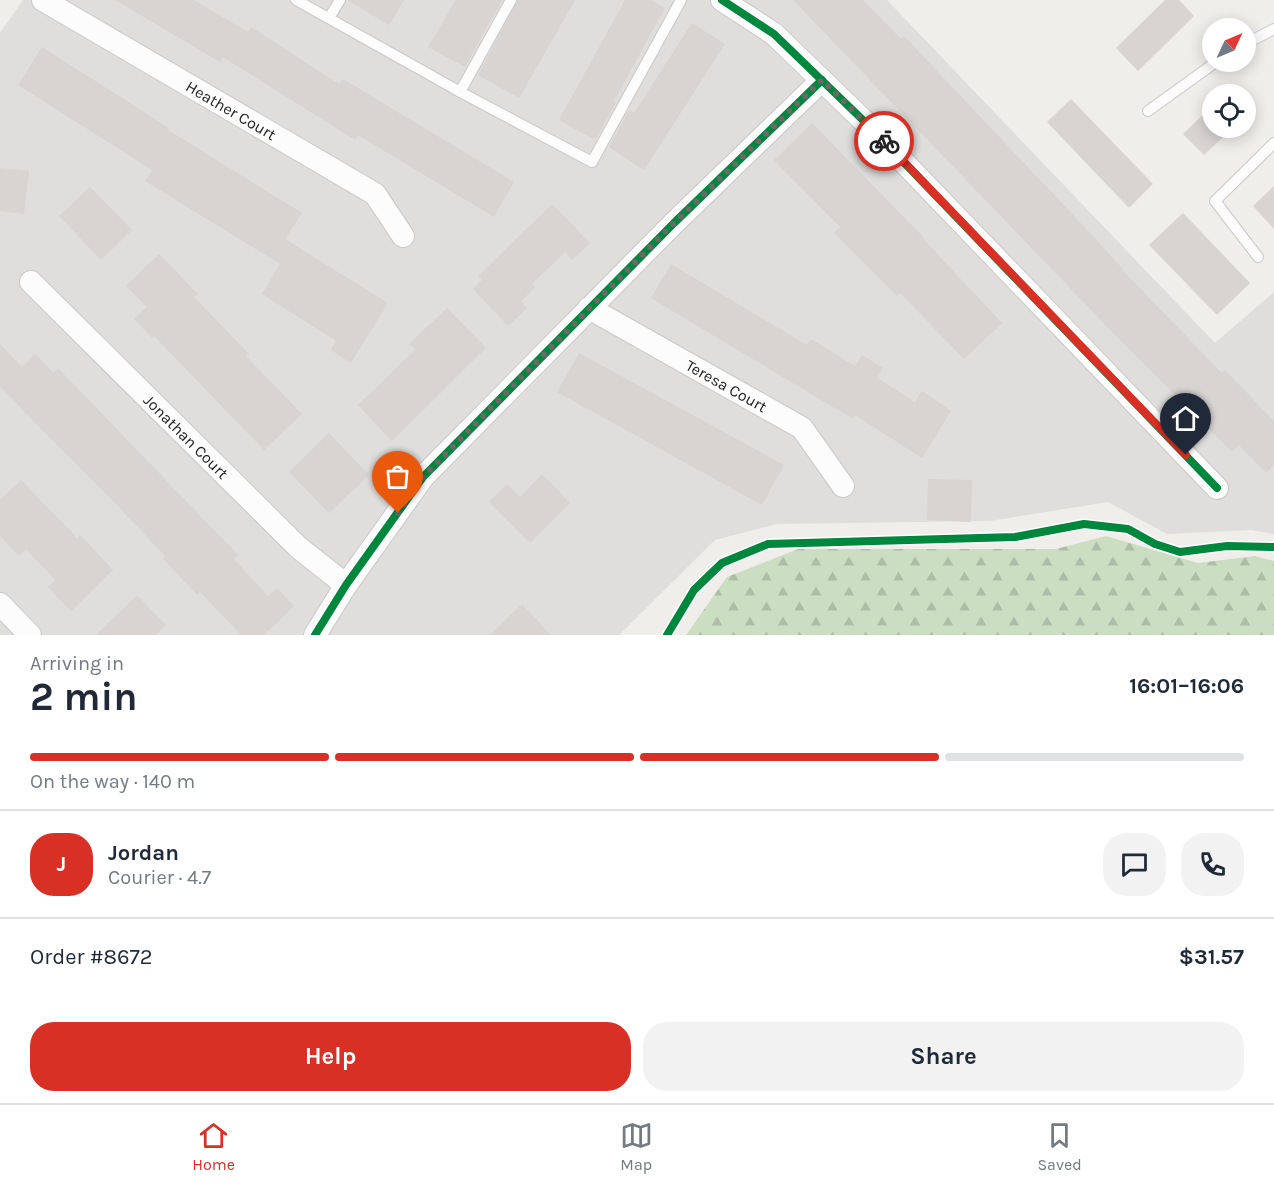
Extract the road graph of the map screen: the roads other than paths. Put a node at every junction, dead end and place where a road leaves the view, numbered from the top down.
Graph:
1 (43, 0) edge
2 (296, 0) edge
3 (340, 0) edge
4 (511, 0) edge
5 (681, 0) edge
6 (722, 0) edge
7 (329, 18) junction
8 (1274, 29) edge
9 (1256, 38) edge
10 (1202, 72) edge
11 (822, 80) junction
12 (460, 92) junction
13 (1148, 111) dead end
14 (1274, 143) edge
15 (403, 236) dead end
16 (1258, 257) dead end
17 (32, 282) dead end
18 (589, 308) junction
19 (843, 486) dead end
20 (1217, 488) dead end
21 (346, 585) junction
22 (0, 604) edge
23 (30, 635) edge
24 (315, 635) edge

1 - 15 street, Heather Court
2 - 7 lane
3 - 7 lane
4 - 12 lane
5 - 12 lane
6 - 11 street
7 - 12 lane
8 - 9 lane
10 - 13 lane
11 - 18 street
11 - 20 street
14 - 16 lane
17 - 21 street, Jonathan Court
18 - 19 street, Teresa Court
18 - 21 street
21 - 24 street
22 - 23 street

